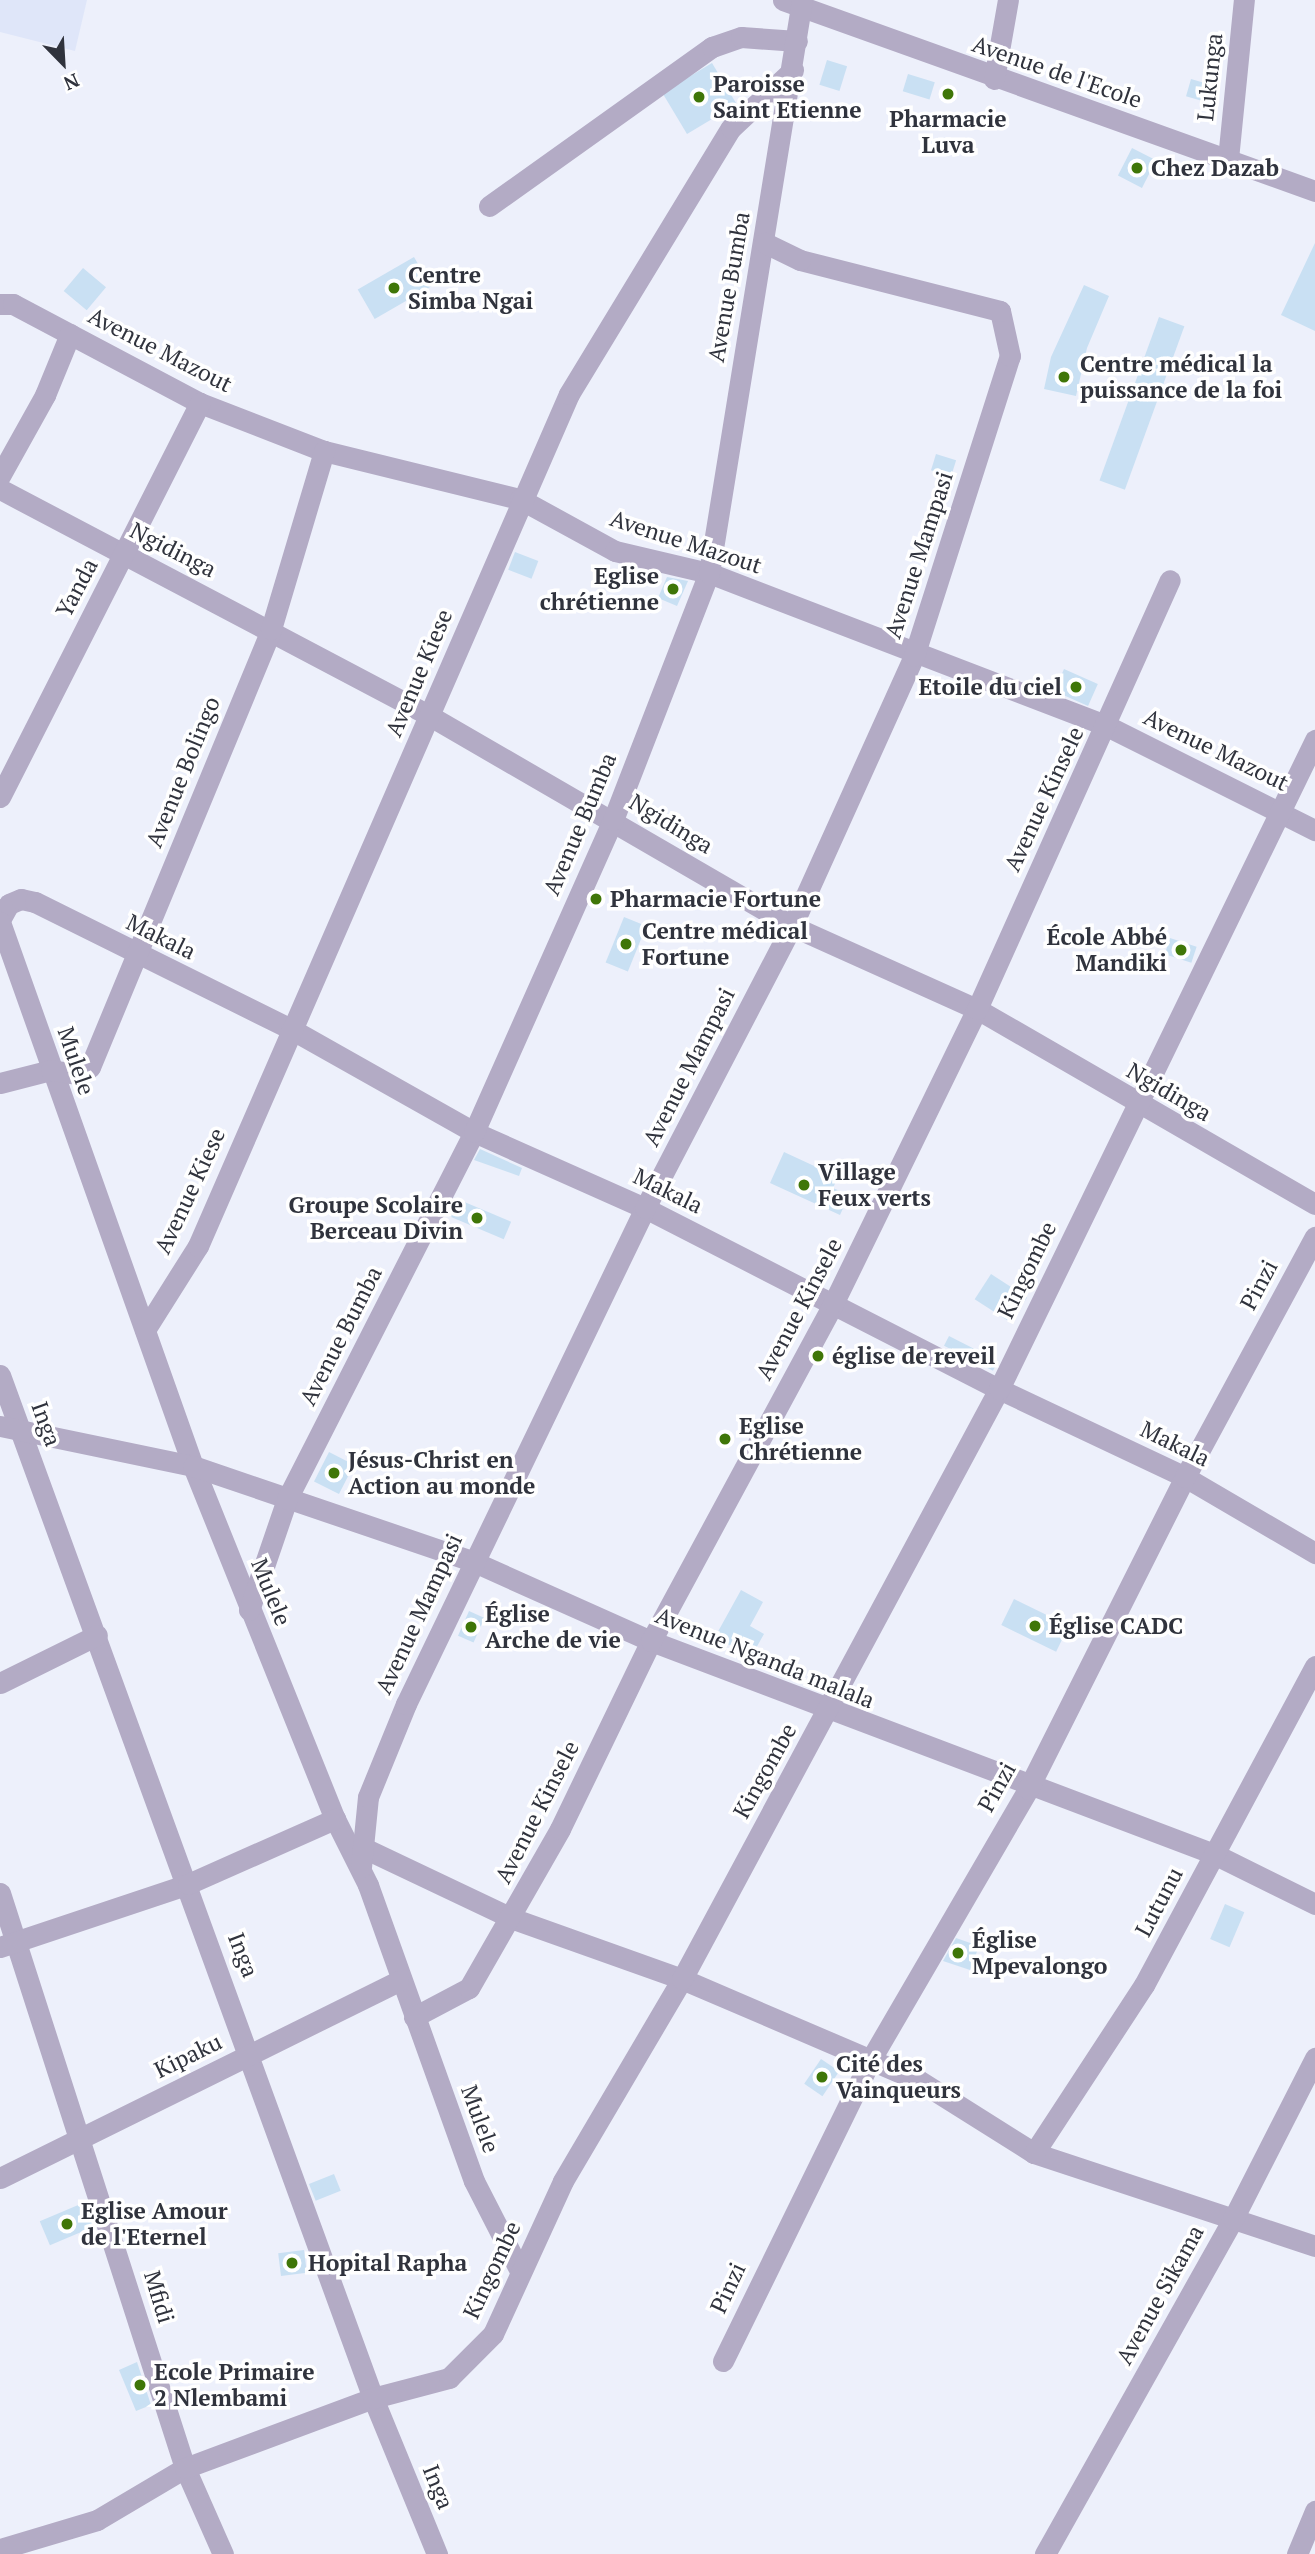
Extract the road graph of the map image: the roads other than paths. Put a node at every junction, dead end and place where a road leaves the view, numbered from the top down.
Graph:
1 (1009, 0) edge
2 (1244, 0) edge
3 (795, 3) edge
4 (797, 41) junction
5 (793, 70) junction
6 (994, 79) junction
7 (1228, 159) junction
8 (1315, 191) edge
9 (489, 206) dead end
10 (765, 243) junction
11 (0, 304) edge
12 (70, 334) junction
13 (200, 403) junction
14 (324, 451) junction
15 (0, 476) edge
16 (0, 489) edge
17 (520, 499) junction
18 (125, 555) junction
19 (709, 573) junction
20 (1170, 580) dead end
21 (271, 629) junction
22 (914, 656) junction
23 (430, 716) junction
24 (1107, 726) junction
25 (1315, 740) edge
26 (0, 797) edge
27 (1284, 812) junction
28 (613, 820) junction
29 (1315, 830) edge
30 (0, 921) edge
31 (792, 926) junction
32 (137, 954) junction
33 (977, 1009) junction
34 (291, 1029) junction
35 (51, 1070) junction
36 (0, 1083) edge
37 (1138, 1105) junction
38 (474, 1132) junction
39 (1315, 1204) edge
40 (645, 1208) junction
41 (1315, 1237) edge
42 (834, 1302) junction
43 (145, 1330) junction
44 (0, 1375) edge
45 (999, 1389) junction
46 (10, 1428) edge
47 (193, 1466) junction
48 (1185, 1477) junction
49 (287, 1499) junction
50 (1315, 1553) edge
51 (472, 1561) junction
52 (249, 1610) junction
53 (97, 1635) junction
54 (651, 1642) junction
55 (1315, 1666) edge
56 (0, 1683) edge
57 (828, 1711) junction
58 (1028, 1788) junction
59 (335, 1819) junction
60 (1214, 1854) junction
61 (363, 1858) junction
62 (188, 1884) junction
63 (0, 1893) edge
64 (1315, 1904) edge
65 (512, 1918) junction
66 (8, 1943) edge
67 (682, 1979) junction
68 (398, 1981) junction
69 (414, 2017) junction
70 (252, 2054) junction
71 (1315, 2058) edge
72 (871, 2059) junction
73 (81, 2137) junction
74 (1034, 2153) junction
75 (0, 2178) edge
76 (1233, 2219) junction
77 (1315, 2246) edge
78 (520, 2271) junction
79 (723, 2361) dead end
80 (373, 2398) junction
81 (185, 2468) junction
82 (1315, 2511) edge
83 (0, 2549) edge
84 (223, 2554) edge
85 (437, 2554) edge
86 (1045, 2554) edge
87 (1297, 2554) edge

1 - 6 street
2 - 7 street, Lukunga
3 - 4 street, Avenue Bumba
3 - 6 street, Avenue de l'Ecole
4 - 5 street, Avenue Bumba
4 - 9 street
5 - 10 street, Avenue Bumba
5 - 17 street, Avenue Kiese
6 - 7 street, Avenue de l'Ecole
7 - 8 street, Avenue de l'Ecole
10 - 19 street, Avenue Bumba
10 - 22 street, Avenue Mampasi
11 - 12 street, Avenue Mazout
12 - 13 street, Avenue Mazout
12 - 15 street
13 - 14 street, Avenue Mazout
13 - 18 street, Yanda
14 - 17 street, Avenue Mazout
14 - 21 street, Avenue Bolingo
16 - 18 street, Ngidinga
17 - 19 street, Avenue Mazout
17 - 23 street, Avenue Kiese
18 - 21 street, Ngidinga
18 - 26 street, Yanda
19 - 22 street, Avenue Mazout
19 - 28 street, Avenue Bumba
20 - 24 street, Avenue Kinsele
21 - 23 street, Ngidinga
21 - 32 street, Avenue Bolingo
22 - 24 street, Avenue Mazout
22 - 31 street, Avenue Mampasi
23 - 28 street, Ngidinga
23 - 34 street, Avenue Kiese
24 - 27 street, Avenue Mazout
24 - 33 street, Avenue Kinsele
25 - 27 street, Kingombe
27 - 29 street, Avenue Mazout
27 - 37 street, Kingombe
28 - 31 street, Ngidinga
28 - 38 street, Avenue Bumba
30 - 32 street, Makala
30 - 35 street, Mulele
31 - 33 street, Ngidinga
31 - 40 street, Avenue Mampasi
32 - 34 street, Makala
32 - 35 street, Avenue Bolingo
33 - 37 street, Ngidinga
33 - 42 street, Avenue Kinsele
34 - 38 street, Makala
34 - 43 street, Avenue Kiese
35 - 36 street
35 - 43 street, Mulele
37 - 39 street, Ngidinga
37 - 45 street, Kingombe
38 - 40 street, Makala
38 - 49 street, Avenue Bumba
40 - 42 street, Makala
40 - 51 street, Avenue Mampasi
41 - 48 street, Pinzi
42 - 45 street, Makala
42 - 54 street, Avenue Kinsele
43 - 47 street, Mulele
44 - 46 street, Inga
45 - 48 street, Makala
45 - 57 street, Kingombe
46 - 47 street, Avenue Nganda malala
46 - 53 street, Inga
47 - 49 street, Avenue Nganda malala
47 - 52 street, Mulele
48 - 50 street, Makala
48 - 58 street, Pinzi
49 - 51 street, Avenue Nganda malala
49 - 52 street, Avenue Bumba
51 - 54 street, Avenue Nganda malala
51 - 61 street, Avenue Mampasi
52 - 59 street, Mulele
53 - 56 street
53 - 62 street, Inga
54 - 57 street, Avenue Nganda malala
54 - 65 street, Avenue Kinsele
55 - 60 street, Lutunu
57 - 58 street, Avenue Nganda malala
57 - 67 street, Kingombe
58 - 60 street, Avenue Nganda malala
58 - 72 street, Pinzi
59 - 61 street, Mulele
59 - 62 street
60 - 64 street, Avenue Nganda malala
60 - 74 street, Lutunu
61 - 65 street
61 - 68 street, Mulele
62 - 66 street
62 - 70 street, Inga
63 - 66 street, Mfidi
65 - 67 street
65 - 69 street, Avenue Kinsele
66 - 73 street, Mfidi
67 - 72 street
67 - 78 street, Kingombe
68 - 69 street, Mulele
68 - 70 street, Kipaku
69 - 78 street, Mulele
70 - 73 street, Kipaku
70 - 80 street, Inga
71 - 76 street, Avenue Sikama
72 - 74 street
72 - 79 street, Pinzi
73 - 75 street, Kipaku
73 - 81 street, Mfidi
74 - 76 street
76 - 77 street
76 - 86 street, Avenue Sikama
78 - 80 street, Kingombe
80 - 81 street, Kingombe
80 - 85 street, Inga
81 - 83 street, Kingombe
81 - 84 street, Mfidi
82 - 87 street

